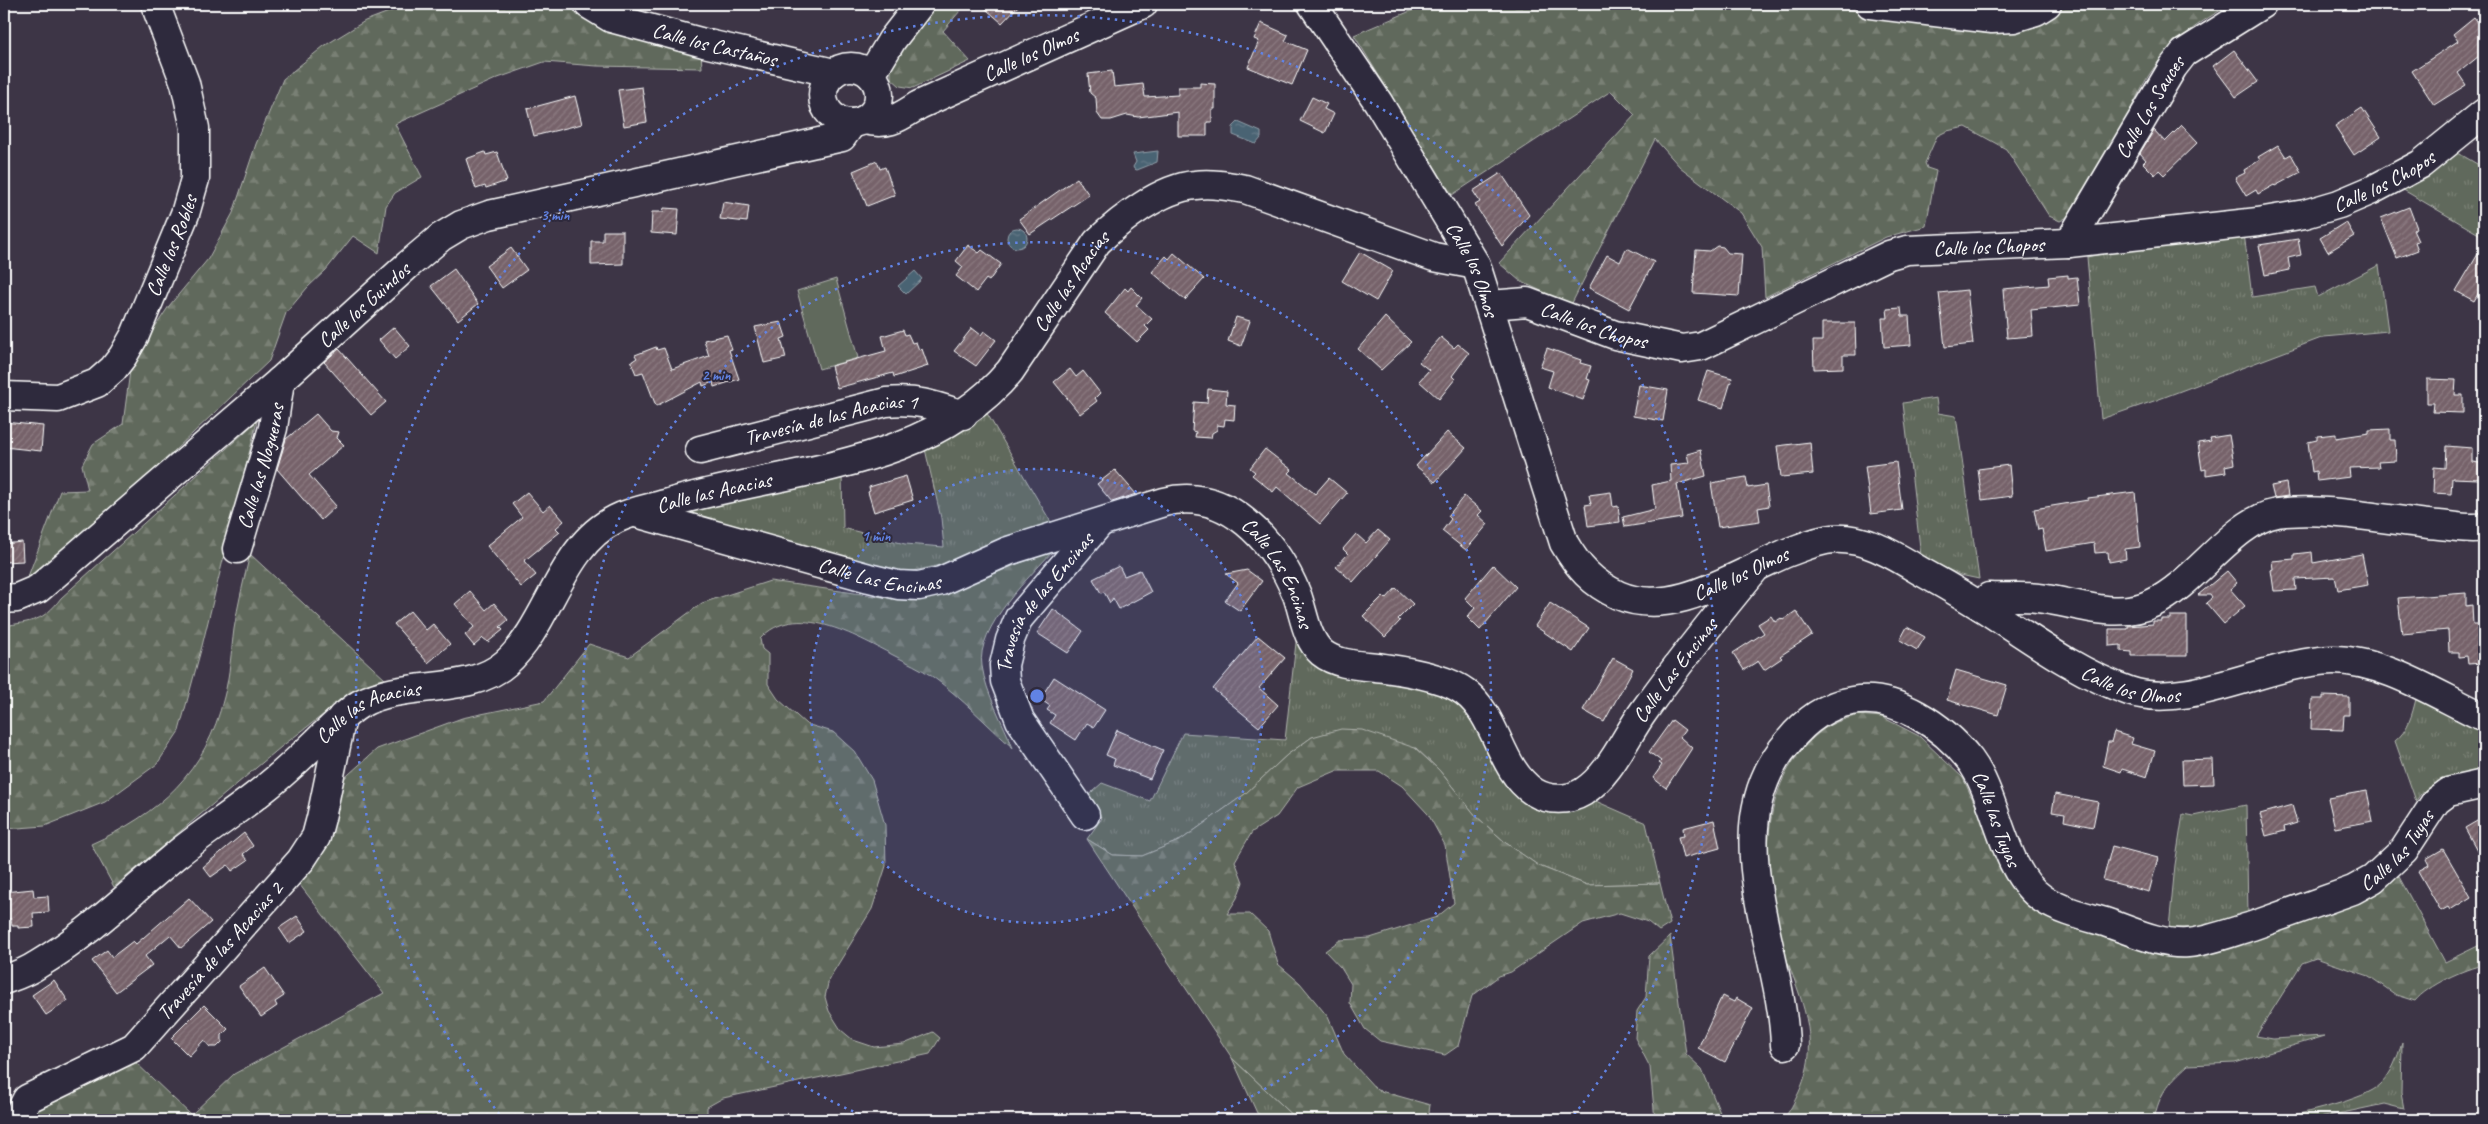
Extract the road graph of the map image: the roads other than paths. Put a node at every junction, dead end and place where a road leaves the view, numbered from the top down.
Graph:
1 (155, 4) edge
2 (588, 4) edge
3 (920, 4) edge
4 (1143, 4) edge
5 (1312, 4) edge
6 (1870, 4) edge
7 (2047, 4) edge
8 (2262, 4) edge
9 (847, 84) junction
10 (919, 105) junction
11 (2484, 113) edge
12 (861, 126) junction
13 (792, 146) junction
14 (2069, 243) junction
15 (1476, 265) junction
16 (1490, 305) junction
17 (280, 381) junction
18 (4, 396) edge
19 (963, 415) junction
20 (700, 450) dead end
21 (635, 512) junction
22 (1098, 525) junction
23 (2484, 526) edge
24 (236, 550) dead end
25 (1759, 565) junction
26 (4, 599) edge
27 (1982, 607) junction
28 (342, 717) junction
29 (2484, 717) edge
30 (2484, 784) edge
31 (1085, 814) dead end
32 (4, 980) edge
33 (1785, 1045) dead end
34 (22, 1120) edge

1 - 18 street, Calle los Robles
2 - 9 street, Calle los Castaños
3 - 9 street
4 - 10 street, Calle los Olmos
5 - 15 street, Calle los Olmos
6 - 7 street
8 - 14 street, Calle Los Sauces
9 - 10 street
9 - 12 street
9 - 12 street
9 - 13 street, Calle los Guindos
10 - 12 street, Calle los Olmos
11 - 14 street, Calle los Chopos
12 - 13 street, Calle los Guindos
13 - 17 street, Calle los Guindos
14 - 16 street, Calle los Chopos
15 - 16 street, Calle los Olmos
15 - 19 street, Calle las Acacias
16 - 25 street, Calle los Olmos
17 - 24 street, Calle las Nogueras
17 - 26 street, Calle los Guindos
19 - 20 street, Travesía de las Acacias 1
19 - 21 street, Calle las Acacias
21 - 22 street, Calle Las Encinas
21 - 28 street, Calle las Acacias
22 - 25 street, Calle Las Encinas
22 - 31 street, Travesía de las Encinas
23 - 27 street
25 - 27 street, Calle los Olmos
27 - 29 street, Calle los Olmos
28 - 32 street, Calle las Acacias
28 - 34 street, Travesía de las Acacias 2
30 - 33 street, Calle las Tuyas

